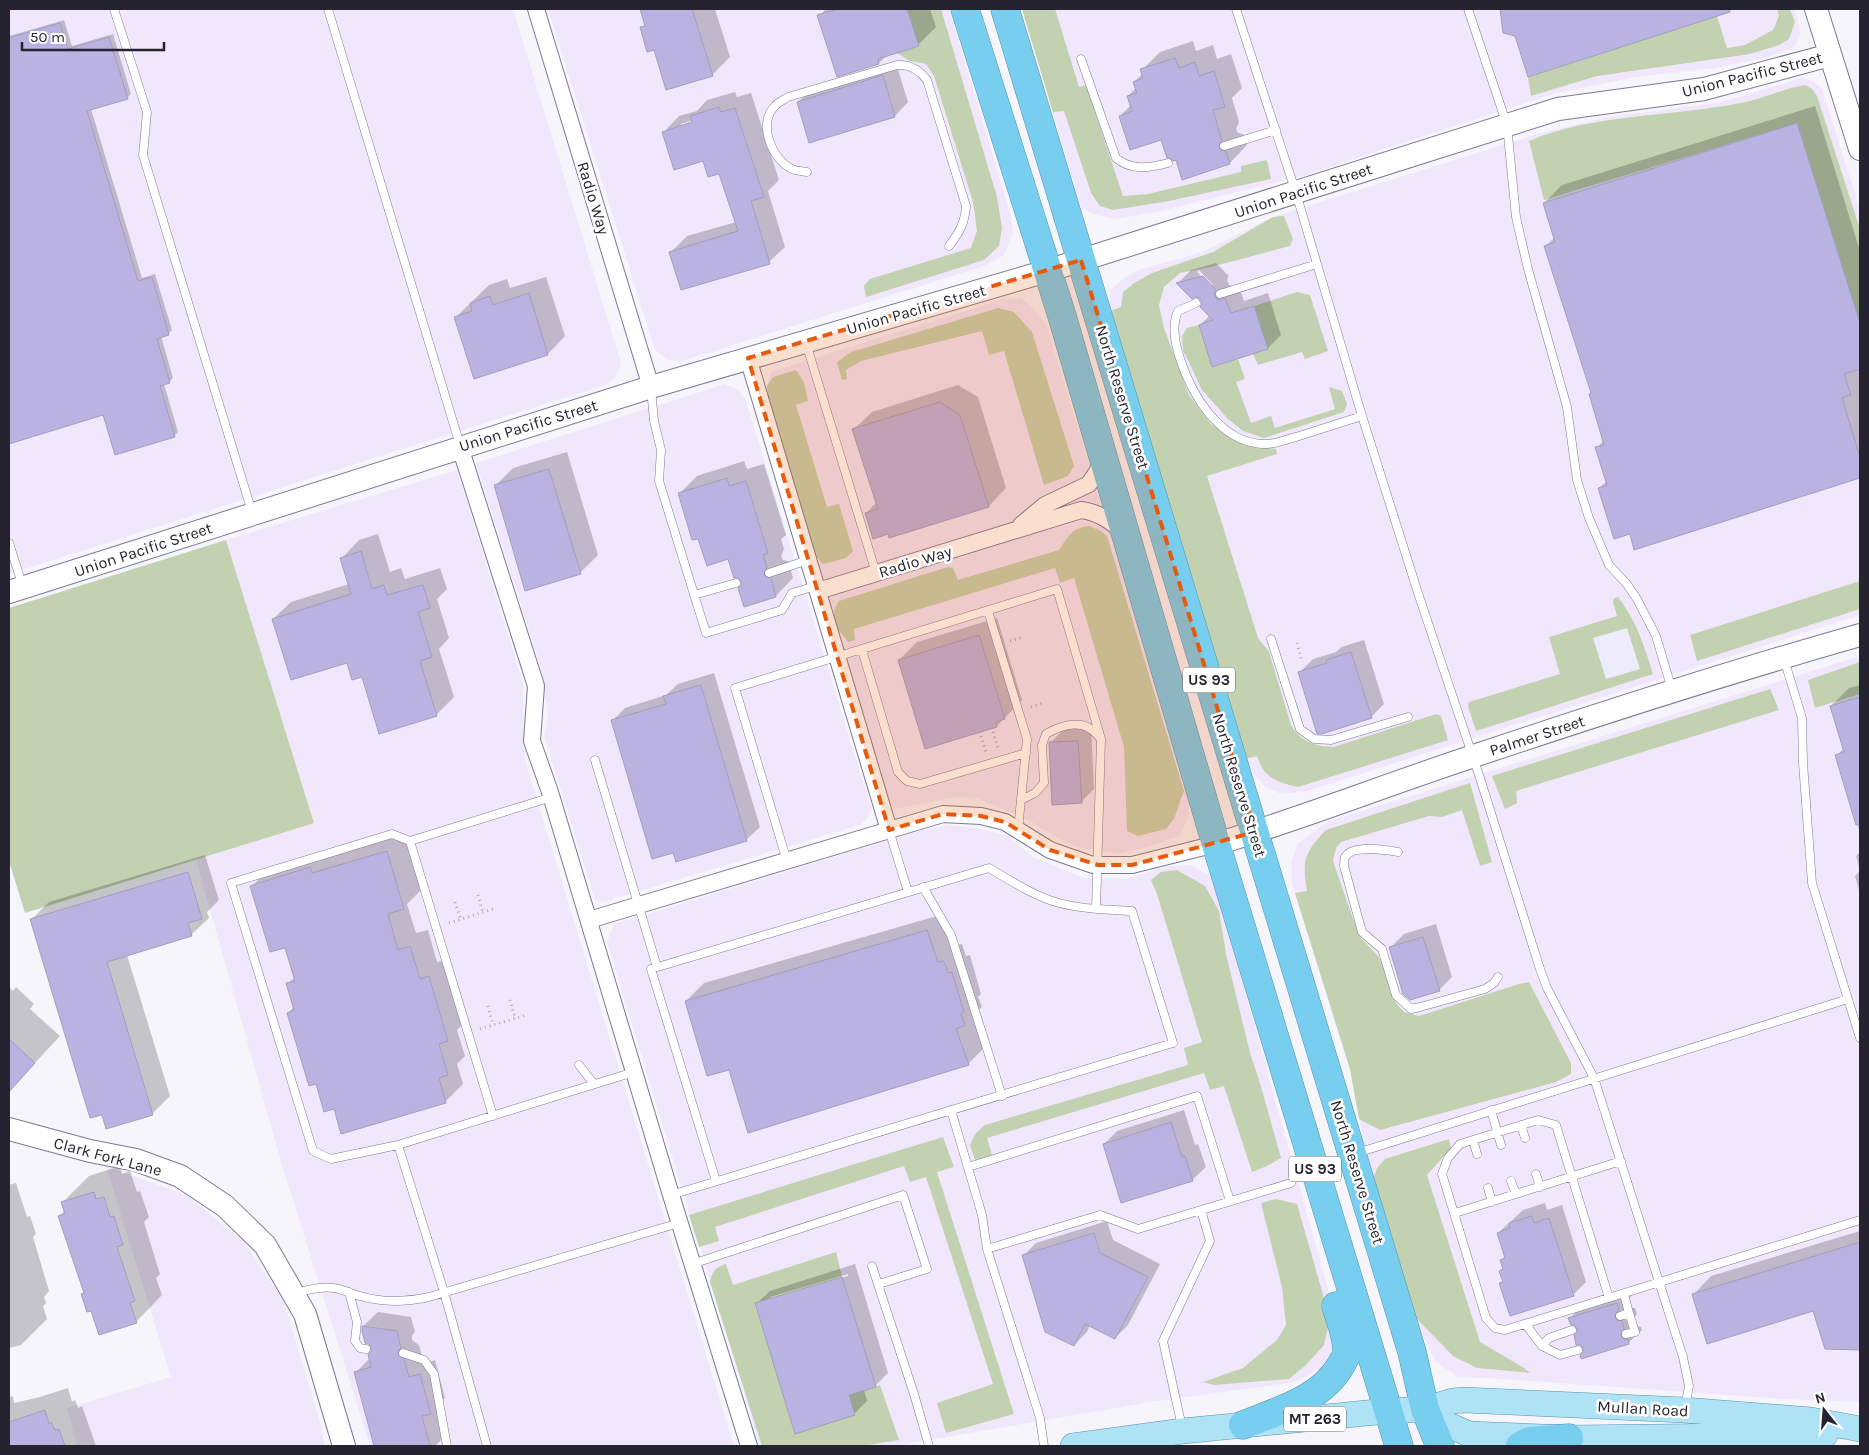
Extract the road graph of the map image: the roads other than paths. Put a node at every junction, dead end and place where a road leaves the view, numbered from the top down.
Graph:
1 (114, 9) edge
2 (328, 9) edge
3 (536, 9) edge
4 (965, 9) edge
5 (1005, 9) edge
6 (1236, 9) edge
7 (1468, 9) edge
8 (1816, 9) edge
9 (1830, 54) junction
10 (1081, 59) dead end
11 (1507, 126) junction
12 (1276, 130) junction
13 (1224, 146) dead end
14 (1860, 149) edge
15 (1168, 163) dead end
16 (807, 172) dead end
17 (1296, 193) junction
18 (949, 246) dead end
19 (1081, 260) junction
20 (1317, 264) junction
21 (1047, 271) junction
22 (1220, 294) dead end
23 (1196, 303) dead end
24 (805, 342) junction
25 (748, 358) junction
26 (651, 387) junction
27 (1362, 416) junction
28 (460, 447) junction
29 (1102, 454) junction
30 (252, 514) junction
31 (1013, 531) junction
32 (1124, 532) junction
33 (9, 543) edge
34 (808, 560) junction
35 (769, 572) dead end
36 (876, 574) junction
37 (736, 583) dead end
38 (817, 588) junction
39 (16, 590) edge
40 (694, 595) junction
41 (988, 611) junction
42 (1860, 635) edge
43 (1271, 639) dead end
44 (862, 650) junction
45 (837, 657) junction
46 (1784, 657) junction
47 (1673, 691) junction
48 (1408, 717) dead end
49 (1101, 740) junction
50 (1026, 753) junction
51 (1472, 756) junction
52 (595, 760) dead end
53 (552, 797) junction
54 (1021, 800) junction
55 (889, 830) junction
56 (1018, 830) junction
57 (1255, 832) junction
58 (410, 841) junction
59 (1216, 844) junction
60 (1398, 852) dead end
61 (787, 861) junction
62 (1098, 865) junction
63 (923, 888) junction
64 (908, 892) junction
65 (639, 905) junction
66 (1096, 909) junction
67 (589, 920) junction
68 (1242, 927) junction
69 (657, 967) junction
70 (1498, 977) dead end
71 (1848, 999) junction
72 (1860, 1038) edge
73 (579, 1066) dead end
74 (634, 1072) junction
75 (1594, 1078) junction
76 (594, 1084) junction
77 (1002, 1096) junction
78 (951, 1110) junction
79 (1491, 1110) junction
80 (493, 1116) junction
81 (1521, 1125) junction
82 (9, 1129) edge
83 (1497, 1132) junction
84 (1525, 1138) dead end
85 (1473, 1140) junction
86 (398, 1145) junction
87 (1501, 1145) dead end
88 (1477, 1154) dead end
89 (1352, 1155) junction
90 (1621, 1161) junction
91 (968, 1167) junction
92 (1536, 1174) dead end
93 (1572, 1176) junction
94 (716, 1181) junction
95 (1512, 1181) dead end
96 (1291, 1183) dead end
97 (1540, 1186) junction
98 (1488, 1188) dead end
99 (1516, 1194) junction
100 (671, 1195) junction
101 (1230, 1202) junction
102 (1492, 1202) junction
103 (1201, 1210) junction
104 (1455, 1213) junction
105 (1860, 1220) edge
106 (679, 1223) junction
107 (987, 1249) junction
108 (692, 1264) junction
109 (872, 1266) dead end
110 (1659, 1283) junction
111 (878, 1284) junction
112 (349, 1292) junction
113 (444, 1292) junction
114 (294, 1293) junction
115 (1624, 1294) junction
116 (1609, 1298) junction
117 (1629, 1313) junction
118 (1620, 1316) dead end
119 (1526, 1324) junction
120 (1572, 1330) dead end
121 (1626, 1334) dead end
122 (1542, 1346) junction
123 (366, 1349) dead end
124 (1578, 1350) dead end
125 (403, 1353) dead end
126 (1425, 1409) junction
127 (1684, 1410) junction
128 (1387, 1411) junction
129 (1243, 1425) junction
130 (1860, 1430) edge
131 (1183, 1431) junction
132 (1569, 1438) junction
133 (1115, 1443) edge
134 (344, 1446) edge
135 (447, 1446) edge
136 (487, 1446) edge
137 (749, 1446) edge
138 (928, 1446) edge
139 (1044, 1446) edge
140 (1073, 1446) edge
141 (1399, 1446) edge
142 (1440, 1446) edge
143 (1520, 1446) edge

1 - 30 lane
2 - 28 lane
3 - 26 street, Radio Way
4 - 21 highway, US 93
5 - 19 highway, North Reserve Street / US 93
6 - 12 lane
7 - 11 lane
8 - 9 street
9 - 11 street, Union Pacific Street
9 - 14 street
10 - 15 lane
11 - 17 street, Union Pacific Street
11 - 47 lane
12 - 13 lane
12 - 17 lane
16 - 18 lane
17 - 19 street, Union Pacific Street
17 - 20 lane
19 - 21 street, Union Pacific Street
19 - 57 highway, North Reserve Street / US 93
20 - 22 lane
20 - 27 lane
21 - 24 street, Union Pacific Street
21 - 29 highway, US 93
23 - 27 lane
24 - 25 street, Union Pacific Street
24 - 36 lane
25 - 26 street, Union Pacific Street
25 - 34 street
26 - 28 street, Union Pacific Street
26 - 40 lane
27 - 51 lane
28 - 30 street, Union Pacific Street
28 - 53 street
29 - 31 street, Radio Way
29 - 32 highway, US 93
30 - 39 street, Union Pacific Street
31 - 32 street, Radio Way
31 - 36 street, Radio Way
32 - 59 highway, US 93
33 - 39 lane
34 - 35 lane
34 - 38 street
36 - 38 street, Radio Way
37 - 40 lane
38 - 40 lane
38 - 45 street
41 - 44 lane
41 - 49 lane
41 - 50 lane
42 - 46 street, Palmer Street
43 - 48 lane
44 - 45 lane
44 - 50 lane
45 - 55 street
45 - 61 lane
46 - 47 street, Palmer Street
46 - 71 lane
47 - 51 street, Palmer Street
49 - 54 lane
49 - 62 lane
50 - 54 lane
51 - 57 street, Palmer Street
51 - 75 lane
52 - 65 lane
53 - 58 lane
53 - 67 street
54 - 56 lane
55 - 56 street
55 - 61 street
55 - 64 lane
56 - 62 street
57 - 59 street, Palmer Street
57 - 89 highway, North Reserve Street / US 93
58 - 80 lane
58 - 86 lane
59 - 62 street
59 - 68 highway, US 93
60 - 70 lane
61 - 65 street
62 - 66 lane
63 - 64 lane
63 - 66 lane
63 - 77 lane
64 - 69 lane
65 - 67 street
65 - 69 lane
66 - 77 lane
67 - 74 street
68 - 128 highway, US 93
68 - 129 highway
69 - 94 lane
71 - 72 lane
71 - 75 lane
73 - 76 lane
74 - 76 lane
74 - 100 street
75 - 79 lane
75 - 90 lane
76 - 80 lane
77 - 78 lane
78 - 91 lane
78 - 94 lane
79 - 83 lane
79 - 89 lane
80 - 86 lane
81 - 83 lane
81 - 84 lane
81 - 93 lane
82 - 114 street, Clark Fork Lane
83 - 85 lane
83 - 87 lane
85 - 88 lane
85 - 104 lane
86 - 113 lane
89 - 126 highway, North Reserve Street / US 93
90 - 93 lane
90 - 110 lane
91 - 101 lane
91 - 107 lane
92 - 97 lane
93 - 97 lane
93 - 116 lane
94 - 100 lane
95 - 99 lane
96 - 101 lane
97 - 99 lane
98 - 102 lane
99 - 102 lane
100 - 106 street
101 - 103 lane
102 - 104 lane
103 - 107 lane
103 - 131 lane
104 - 119 lane
105 - 110 lane
106 - 108 street
106 - 113 lane
107 - 139 lane
108 - 111 lane
108 - 137 street
109 - 111 lane
110 - 115 lane
110 - 127 lane
111 - 138 lane
112 - 113 lane
112 - 114 lane
112 - 123 lane
113 - 136 lane
114 - 134 street, Clark Fork Lane
115 - 116 lane
115 - 117 lane
116 - 119 lane
117 - 118 lane
117 - 121 lane
119 - 122 lane
120 - 122 lane
122 - 124 lane
125 - 135 lane
126 - 127 main road, Mullan Road
126 - 128 main road, Mullan Road
126 - 132 main road, Mullan Road
126 - 142 highway, North Reserve Street / US 93
127 - 130 main road, Mullan Road
128 - 129 main road, Mullan Road / MT 263
128 - 141 highway, US 93
129 - 131 main road, Mullan Road / MT 263
130 - 132 main road, Mullan Road
131 - 133 main road, Mullan Road / MT 263
132 - 143 highway
133 - 140 main road, Mullan Road / MT 263

